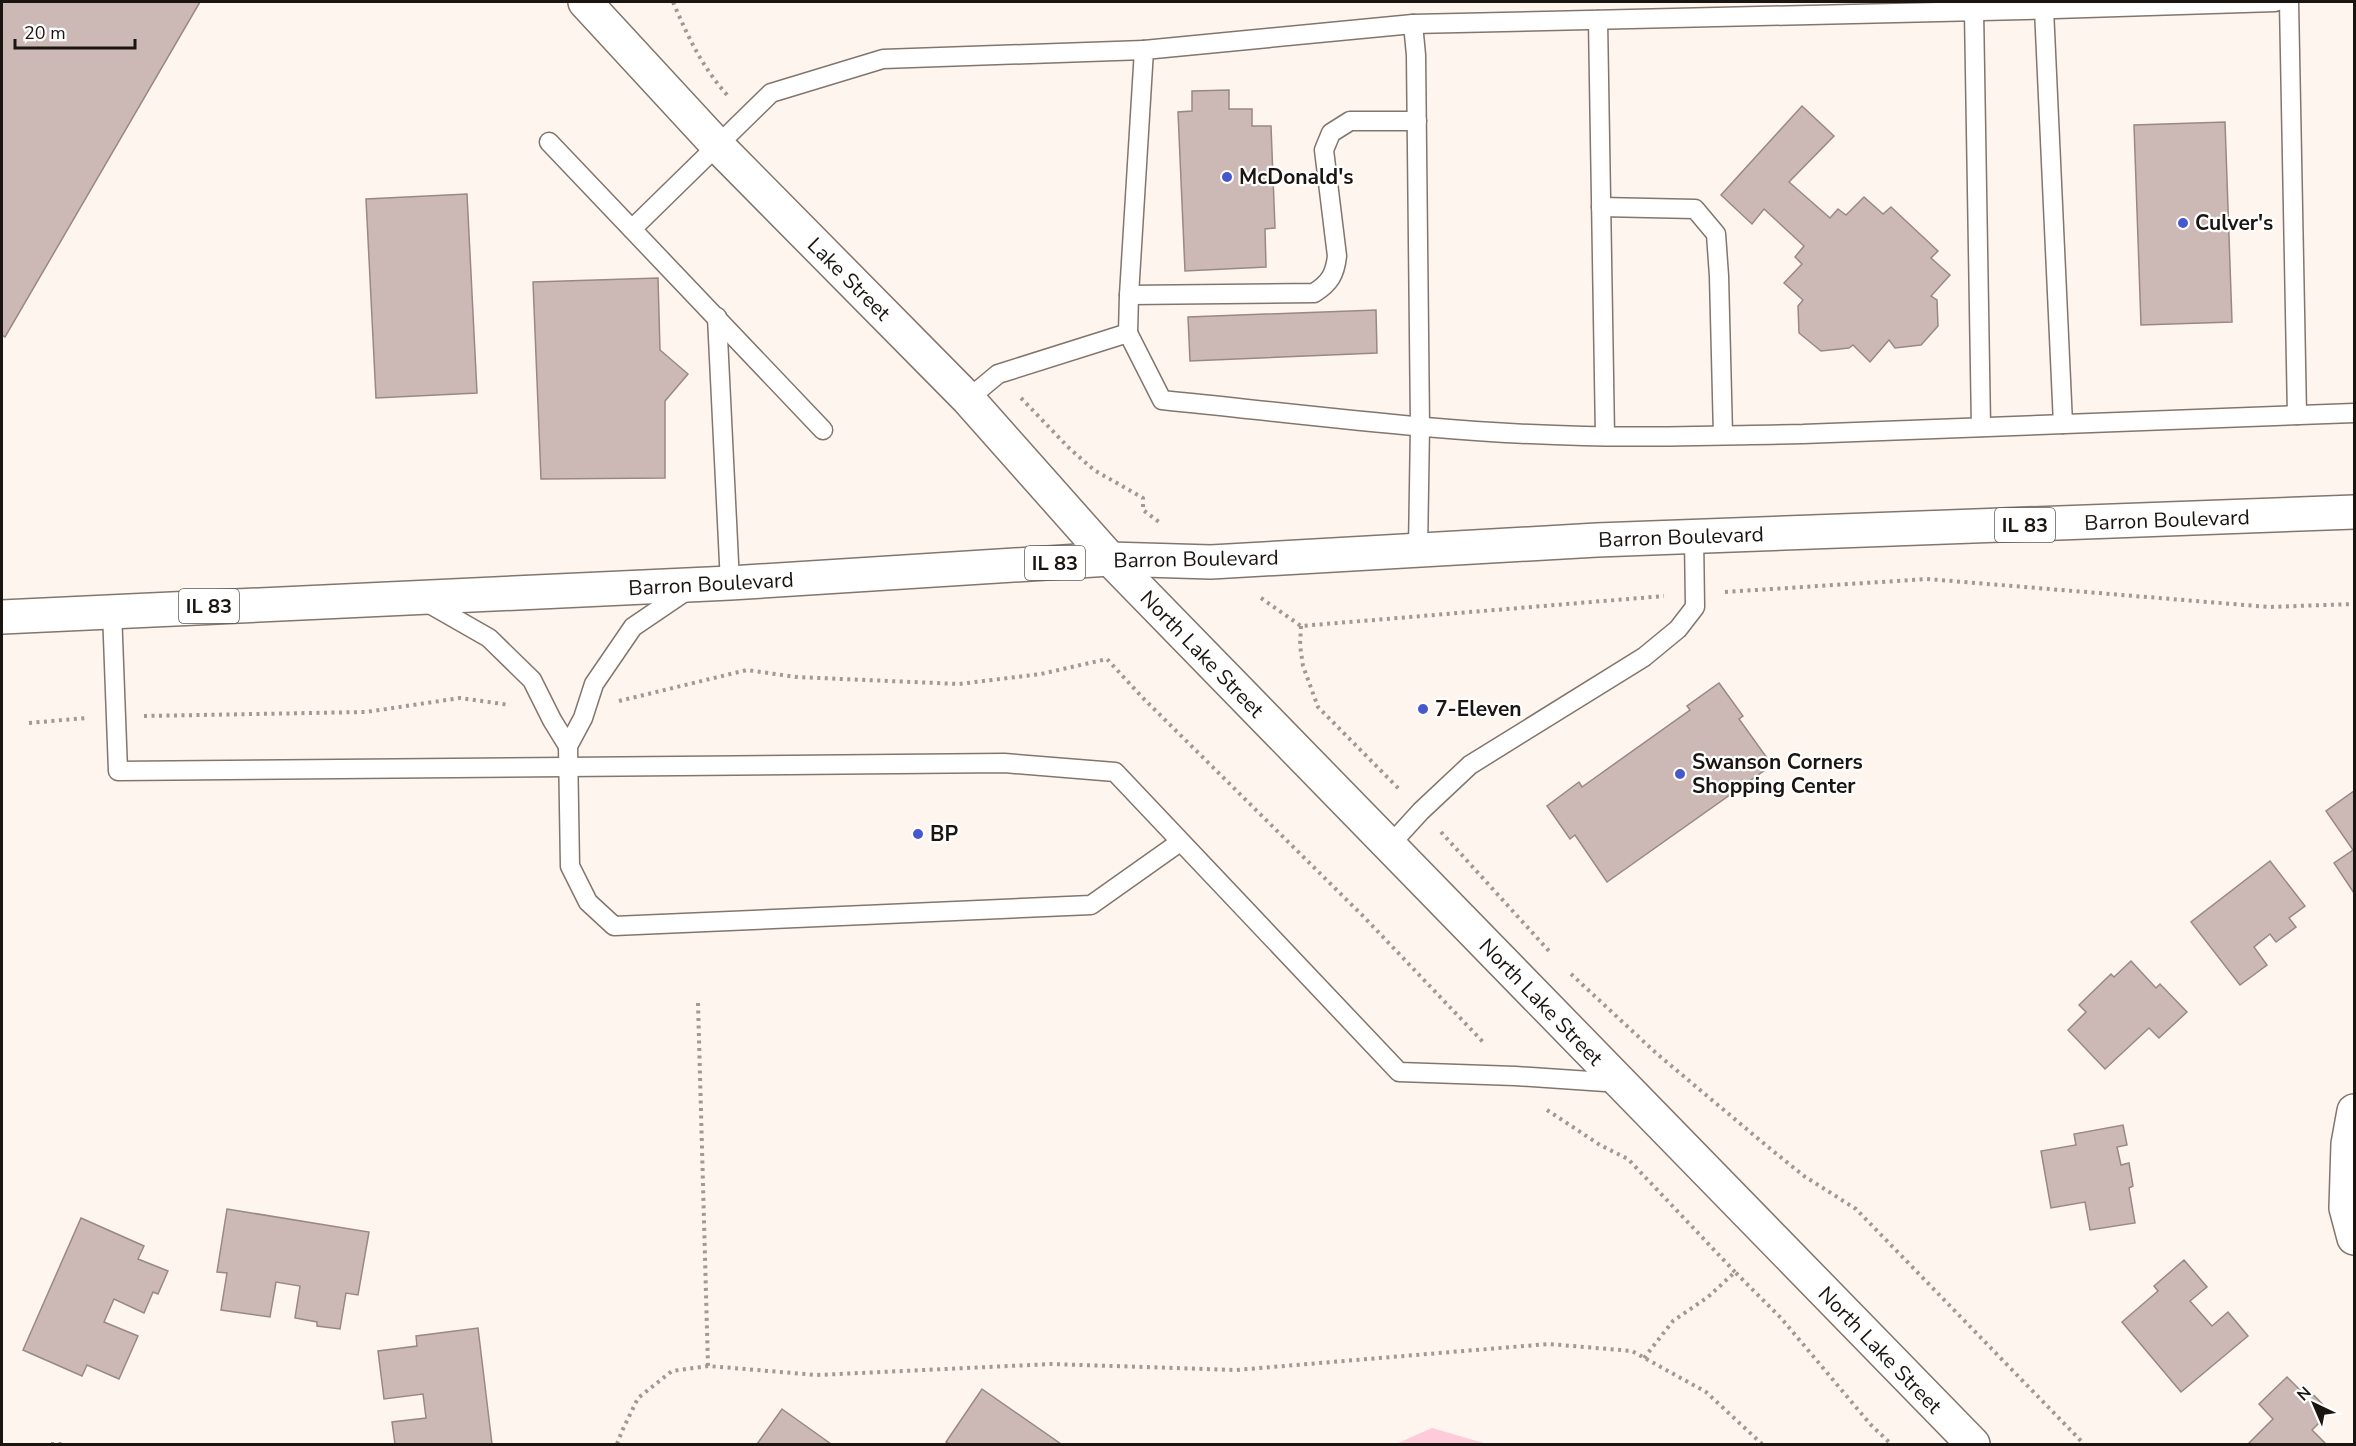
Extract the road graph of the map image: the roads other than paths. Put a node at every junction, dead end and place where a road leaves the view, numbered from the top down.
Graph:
1 (585, 2) edge
2 (2275, 2) edge
3 (2289, 2) edge
4 (2044, 9) junction
5 (1974, 11) junction
6 (1598, 20) junction
7 (1413, 24) junction
8 (1144, 50) junction
9 (1417, 121) junction
10 (549, 142) dead end
11 (717, 145) junction
12 (1601, 207) junction
13 (632, 229) junction
14 (1129, 295) junction
15 (717, 318) junction
16 (1128, 333) junction
17 (968, 399) junction
18 (2355, 413) edge
19 (2297, 415) junction
20 (2063, 424) junction
21 (1420, 426) junction
22 (1981, 427) junction
23 (823, 430) dead end
24 (1723, 435) junction
25 (1605, 436) junction
26 (2355, 512) edge
27 (1694, 536) junction
28 (1418, 550) junction
29 (1110, 559) junction
30 (730, 583) junction
31 (695, 585) junction
32 (416, 596) junction
33 (112, 611) junction
34 (2, 617) edge
35 (568, 746) junction
36 (569, 767) junction
37 (1180, 842) junction
38 (1389, 846) junction
39 (1620, 1083) junction
40 (2355, 1111) edge
41 (2355, 1238) edge
42 (1973, 1444) edge

1 - 11 main road, Lake Street
2 - 4 lane
3 - 19 lane
4 - 5 lane
4 - 20 lane
5 - 6 lane
5 - 22 lane
6 - 7 lane
6 - 12 lane
7 - 8 lane
7 - 9 lane
8 - 11 lane
8 - 14 lane
9 - 14 lane
9 - 21 lane
10 - 13 lane
11 - 13 lane
11 - 17 main road, Lake Street
12 - 24 lane
12 - 25 lane
13 - 15 lane
14 - 16 lane
15 - 23 lane
15 - 30 lane
16 - 17 lane
16 - 21 lane
17 - 29 main road, Lake Street
18 - 19 lane
19 - 20 lane
20 - 22 lane
21 - 25 lane
21 - 28 lane
22 - 24 lane
24 - 25 lane
26 - 27 main road, Barron Boulevard / IL 83
27 - 28 main road, Barron Boulevard / IL 83
27 - 38 lane
28 - 29 main road, Barron Boulevard / IL 83
29 - 30 main road, Barron Boulevard / IL 83
29 - 38 main road, North Lake Street
30 - 31 main road, Barron Boulevard / IL 83
31 - 32 main road, Barron Boulevard / IL 83
31 - 35 lane
32 - 33 main road, Barron Boulevard / IL 83
32 - 35 lane
33 - 34 main road, Barron Boulevard / IL 83
33 - 36 lane
35 - 36 lane
36 - 37 lane
36 - 37 lane
37 - 39 lane
38 - 39 main road, North Lake Street
39 - 42 main road, North Lake Street
40 - 41 main road

